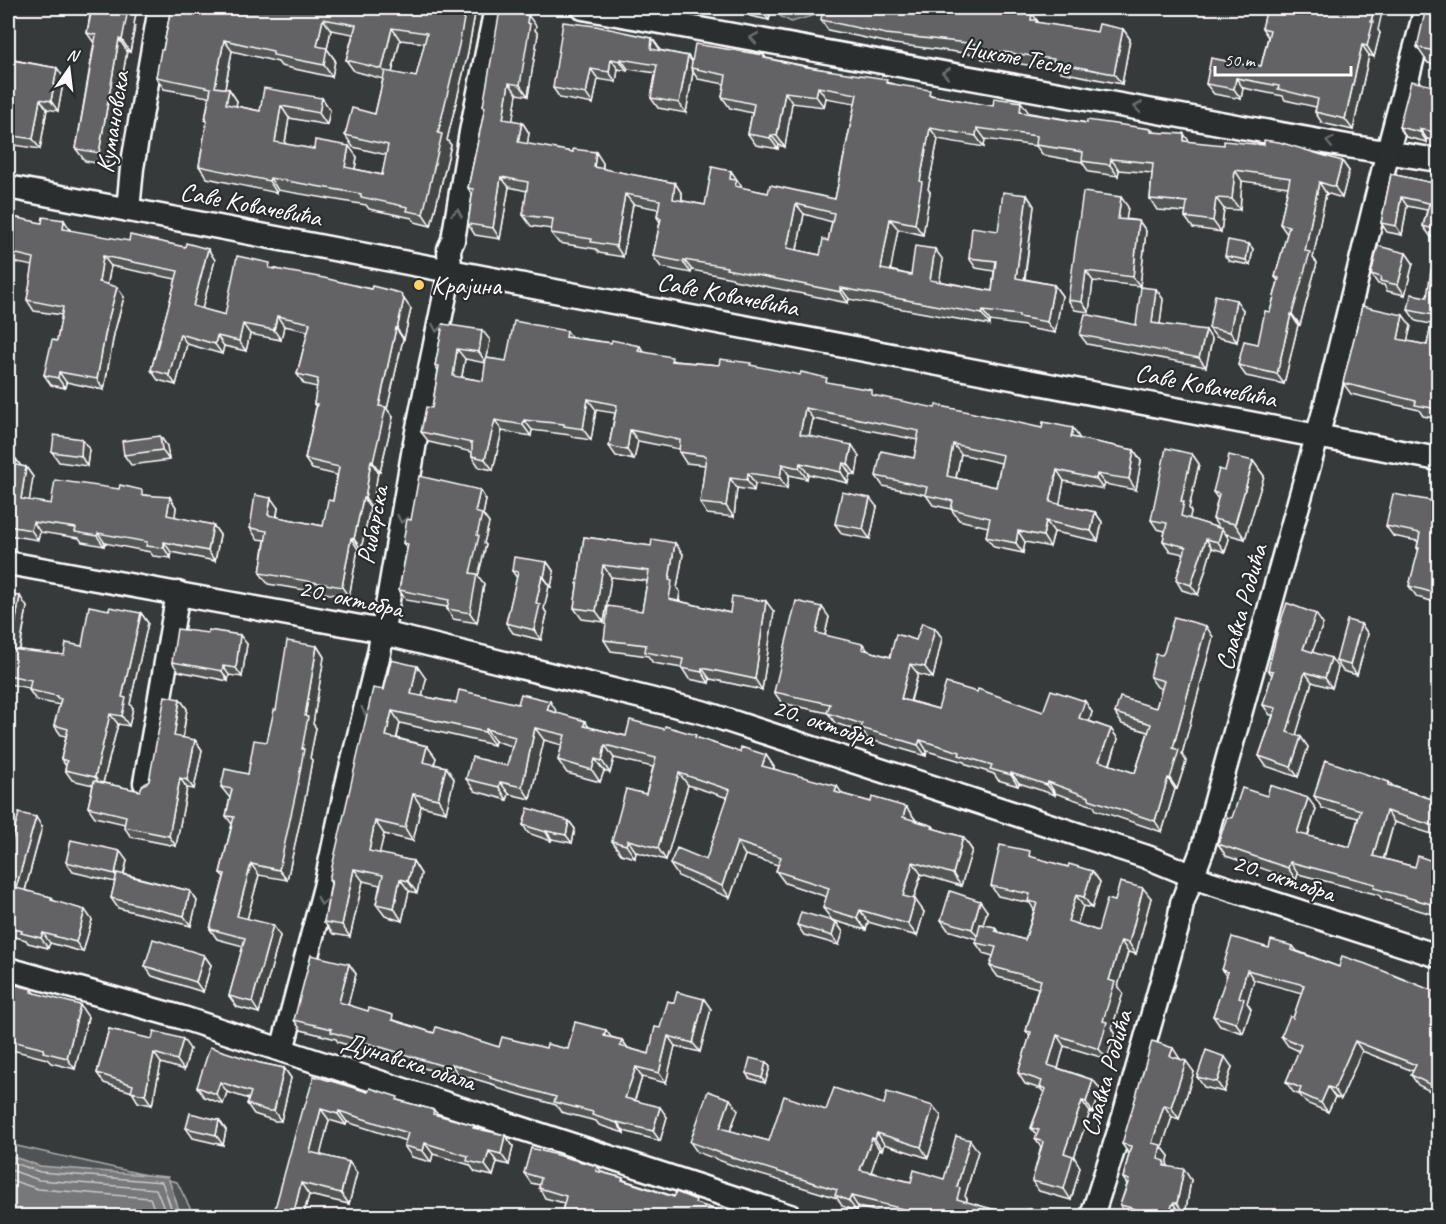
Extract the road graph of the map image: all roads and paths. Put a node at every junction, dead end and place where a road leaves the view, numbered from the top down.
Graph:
1 (160, 8) edge
2 (496, 8) edge
3 (583, 8) edge
4 (1426, 8) edge
5 (1388, 151) junction
6 (1438, 160) edge
7 (8, 187) edge
8 (129, 210) junction
9 (450, 271) junction
10 (1317, 436) junction
11 (1438, 459) edge
12 (8, 563) edge
13 (178, 593) junction
14 (382, 631) junction
15 (145, 783) edge
16 (1193, 875) junction
17 (1438, 956) edge
18 (8, 969) edge
19 (282, 1050) junction
20 (790, 1216) edge
21 (1092, 1216) edge

1 - 8 street, Кумановска
9 -> 2 street, Рибарска
5 -> 3 street, Николе Тесле
4 - 5 street, Славка Родића
5 - 6 street, Николе Тесле
5 - 10 street, Славка Родића
7 - 8 street, Саве Ковачевића
8 - 9 street, Саве Ковачевића
9 - 10 street, Саве Ковачевића
9 -> 14 street, Рибарска
10 - 11 street, Саве Ковачевића
10 - 16 street, Славка Родића
12 - 13 street, 20. октобра
13 - 14 street, 20. октобра
13 - 15 street
14 - 16 street, 20. октобра
14 -> 19 street, Рибарска
16 - 17 street, 20. октобра
16 - 21 street, Славка Родића
18 - 19 street, Дунавска обала
19 - 20 street, Дунавска обала

